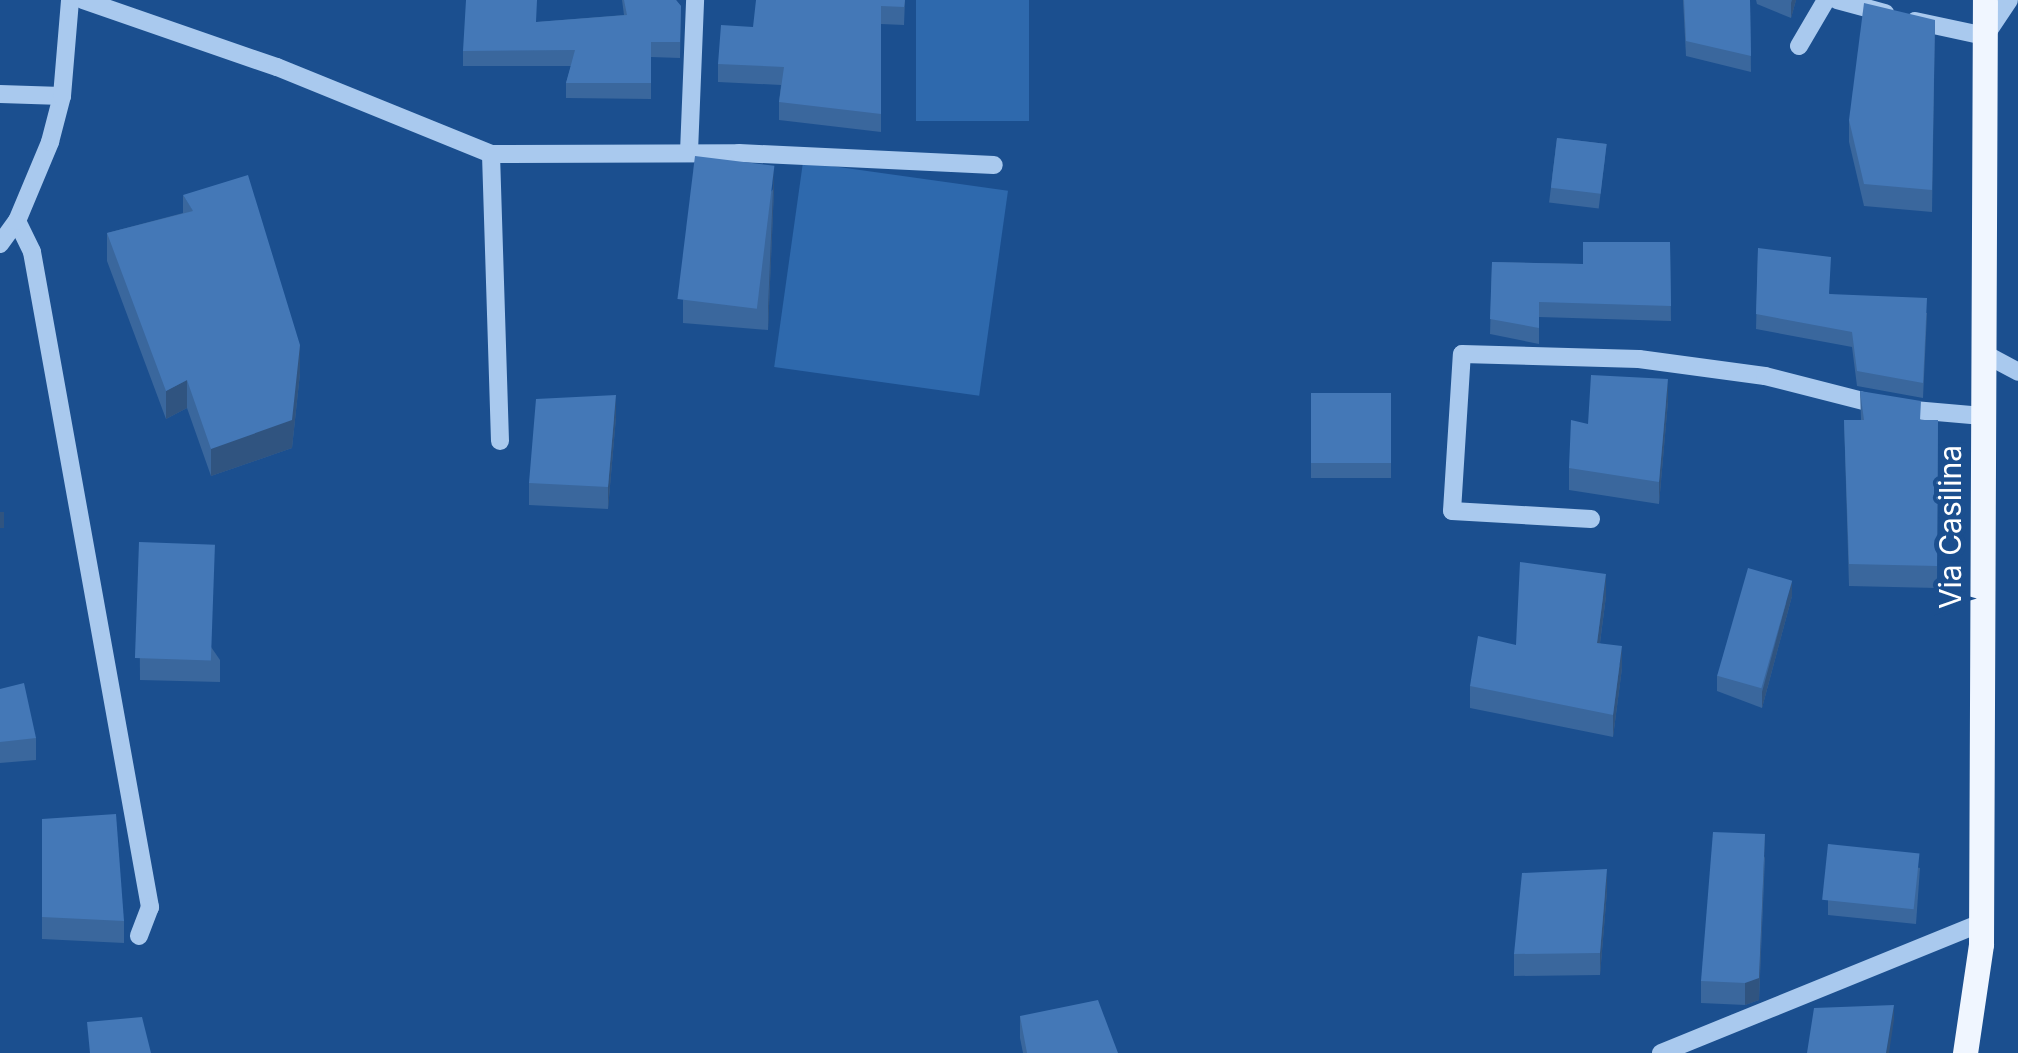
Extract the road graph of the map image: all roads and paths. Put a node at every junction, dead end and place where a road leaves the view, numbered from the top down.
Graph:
1 (70, 0) edge
2 (83, 0) edge
3 (695, 0) edge
4 (1826, 0) edge
5 (1837, 0) edge
6 (1985, 0) edge
7 (2009, 0) edge
8 (1985, 36) junction
9 (1799, 46) dead end
10 (0, 94) edge
11 (62, 96) junction
12 (689, 152) junction
13 (491, 154) junction
14 (994, 165) dead end
15 (9, 223) edge
16 (0, 244) edge
17 (1983, 352) junction
18 (2018, 372) edge
19 (1983, 416) junction
20 (500, 442) dead end
21 (1592, 519) dead end
22 (1981, 923) junction
23 (139, 936) dead end
24 (1661, 1053) edge
25 (1965, 1053) edge

1 - 11 street
2 - 13 street
3 - 12 street
4 - 9 street
5 - 8 street
6 - 8 main road, Via Casilina
7 - 8 street
8 - 17 main road, Via Casilina
10 - 11 street
11 - 15 street
12 - 13 street
12 - 14 street
13 - 20 street
15 - 16 street
15 - 23 street
17 - 18 street
17 - 19 main road, Via Casilina
19 - 21 street
19 - 22 main road, Via Casilina
22 - 24 street
22 - 25 main road, Via Casilina

